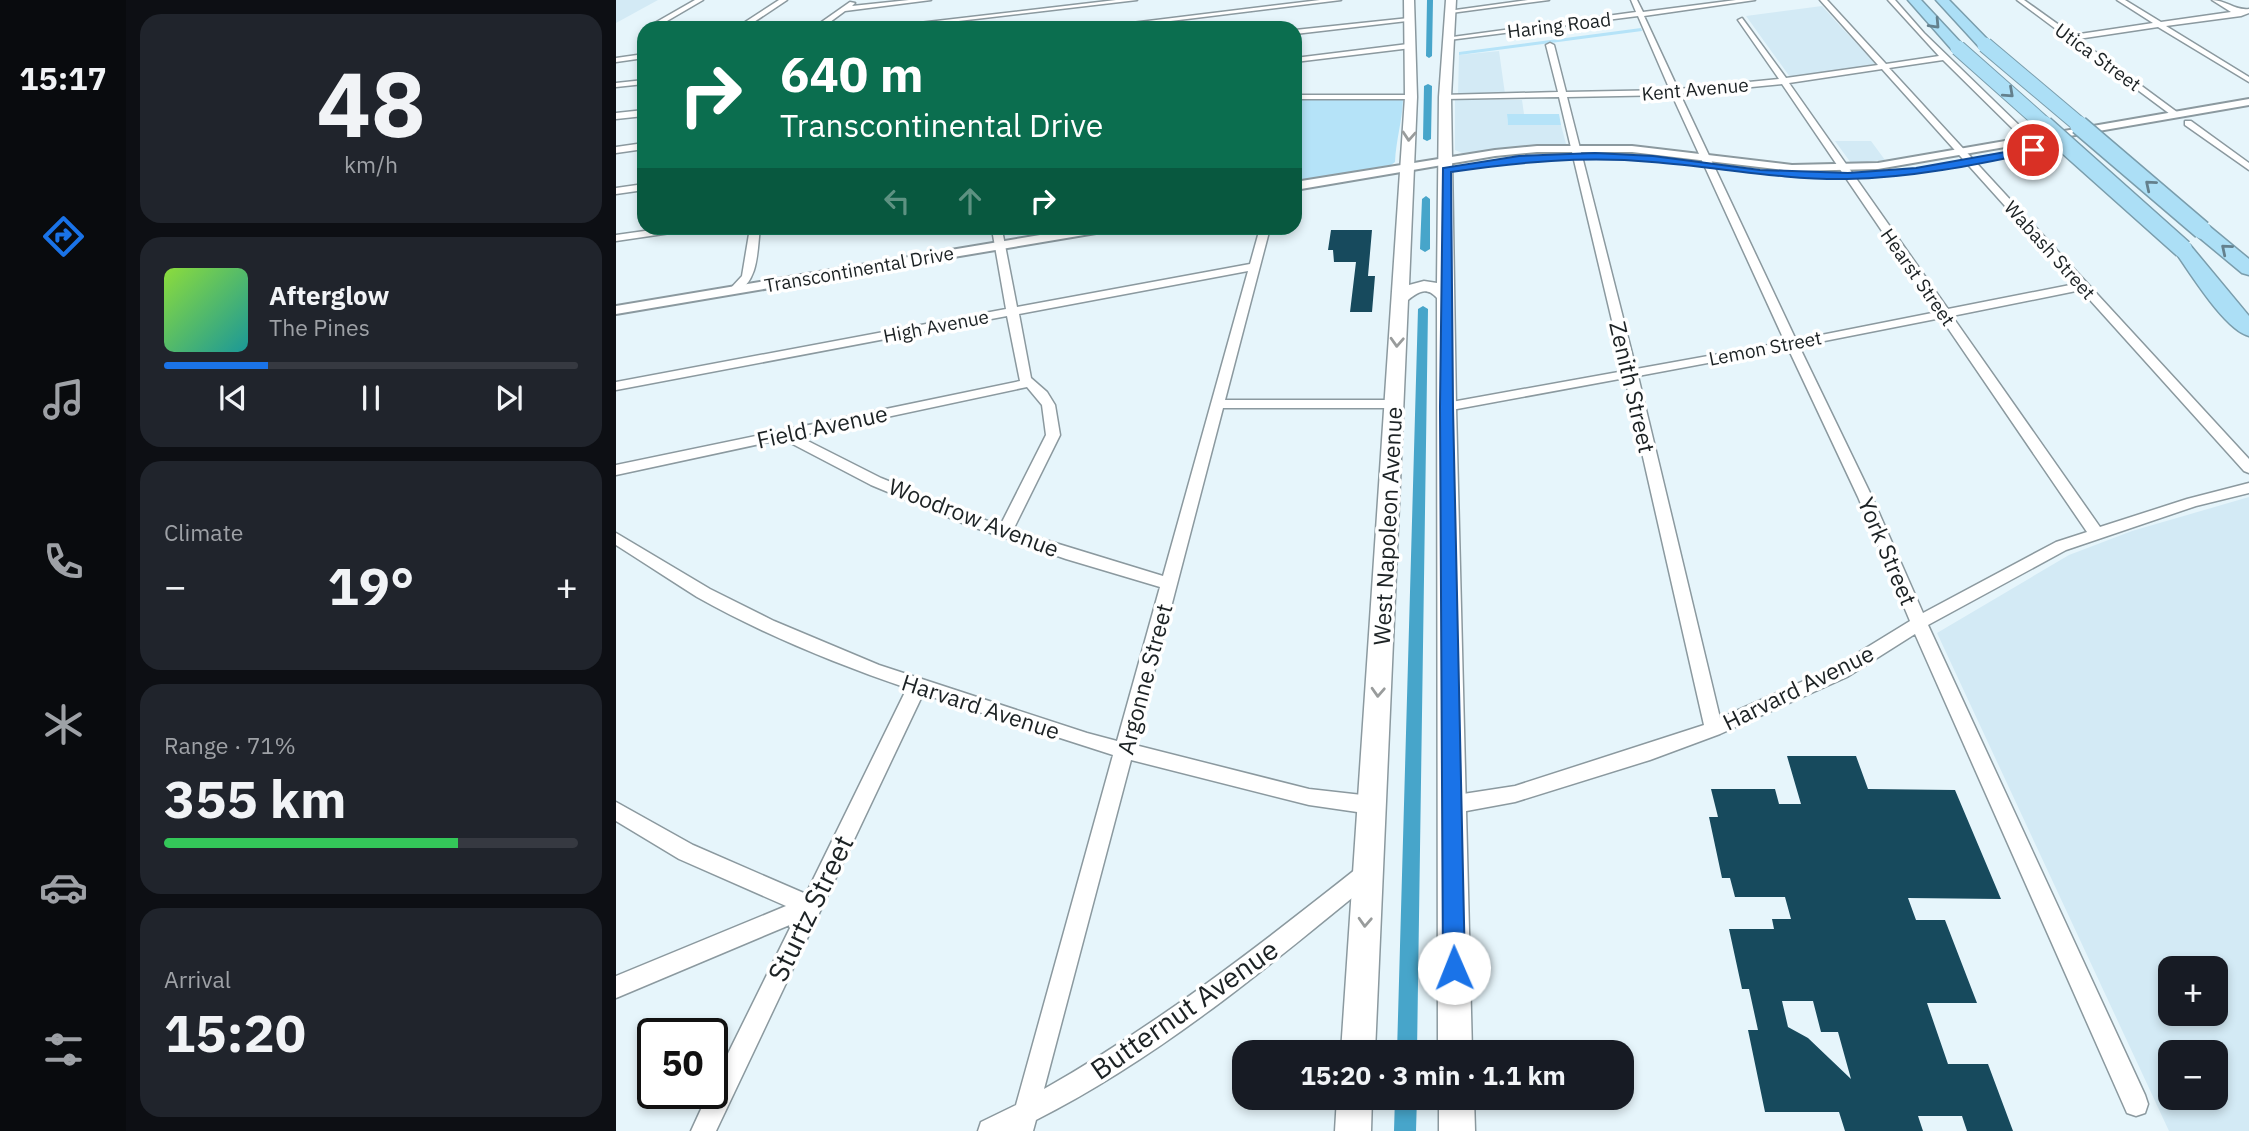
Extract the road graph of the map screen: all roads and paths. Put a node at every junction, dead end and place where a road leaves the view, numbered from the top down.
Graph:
1 (700, 0) edge
2 (784, 0) edge
3 (857, 0) edge
4 (928, 0) edge
5 (1143, 0) edge
6 (1338, 0) edge
7 (1409, 0) edge
8 (1546, 0) edge
9 (1752, 0) edge
10 (1823, 0) edge
11 (1891, 0) edge
12 (1914, 0) edge
13 (1942, 0) edge
14 (2020, 0) edge
15 (2120, 0) edge
16 (2215, 0) edge
17 (1135, 4) edge
18 (1451, 5) edge
19 (1637, 8) edge
20 (845, 9) junction
21 (2249, 11) edge
22 (2238, 13) junction
23 (1130, 16) dead end
24 (1407, 19) junction
25 (2249, 19) edge
26 (1742, 20) dead end
27 (662, 21) edge
28 (751, 21) edge
29 (827, 21) edge
30 (954, 21) edge
31 (1126, 21) edge
32 (1164, 21) edge
33 (2159, 24) junction
34 (1302, 31) edge
35 (1449, 38) junction
36 (2071, 38) junction
37 (1550, 45) dead end
38 (1409, 52) junction
39 (1951, 53) junction
40 (637, 58) edge
41 (616, 60) edge
42 (1302, 60) edge
43 (1448, 60) junction
44 (1884, 67) junction
45 (1424, 72) junction
46 (1447, 78) junction
47 (2249, 79) edge
48 (1784, 81) junction
49 (637, 83) edge
50 (616, 85) edge
51 (1675, 92) junction
52 (1562, 96) junction
53 (1302, 97) edge
54 (1411, 97) junction
55 (1446, 97) junction
56 (2249, 102) edge
57 (2249, 112) edge
58 (637, 114) edge
59 (2177, 115) junction
60 (616, 116) edge
61 (2190, 118) junction
62 (2037, 139) junction
63 (637, 147) edge
64 (2051, 147) junction
65 (616, 150) edge
66 (1576, 152) junction
67 (1965, 157) junction
68 (1709, 162) junction
69 (1446, 165) junction
70 (2249, 167) edge
71 (1406, 172) junction
72 (1845, 172) junction
73 (1302, 185) edge
74 (637, 188) edge
75 (616, 191) edge
76 (1302, 193) edge
77 (637, 235) edge
78 (754, 235) edge
79 (1018, 235) edge
80 (1042, 235) edge
81 (1263, 235) edge
82 (616, 238) edge
83 (999, 240) junction
84 (2183, 249) junction
85 (1446, 262) junction
86 (1413, 264) junction
87 (1256, 266) junction
88 (2249, 270) edge
89 (747, 277) junction
90 (2083, 286) junction
91 (736, 289) junction
92 (1446, 298) junction
93 (616, 299) edge
94 (1399, 299) junction
95 (2249, 309) edge
96 (616, 310) edge
97 (1012, 311) junction
98 (1941, 312) junction
99 (2249, 329) edge
100 (1792, 344) junction
101 (1629, 374) junction
102 (1028, 383) junction
103 (616, 386) edge
104 (1217, 404) junction
105 (1394, 404) junction
106 (1446, 407) junction
107 (784, 434) junction
108 (2249, 468) edge
109 (616, 470) edge
110 (2249, 488) edge
111 (1004, 532) junction
112 (2096, 533) junction
113 (616, 538) edge
114 (1170, 584) junction
115 (1919, 623) junction
116 (918, 685) junction
117 (1714, 729) junction
118 (1125, 751) junction
119 (1371, 804) junction
120 (1450, 805) junction
121 (616, 811) edge
122 (1368, 872) junction
123 (810, 906) junction
124 (616, 987) edge
125 (1359, 1040) edge
126 (1455, 1040) edge
127 (2136, 1104) dead end
128 (1354, 1110) edge
129 (1456, 1110) edge
130 (1024, 1122) edge
131 (703, 1131) edge
132 (990, 1131) edge
133 (1353, 1131) edge
134 (1457, 1131) edge

1 - 27 street
2 - 28 street
3 - 20 street
4 - 20 street
5 - 17 street
6 - 32 street
7 - 24 main road, West Napoleon Avenue
8 - 18 street
9 - 19 street, Haring Road
10 - 44 street, Wabash Street
11 - 39 street
12 -> 39 highway
88 -> 13 highway, bridge
14 - 36 street, Utica Street
15 - 33 street
16 - 22 street
17 - 30 street
18 - 35 main road
19 - 35 street, Haring Road
19 - 51 street, York Street
20 - 29 street
21 - 22 street
22 - 25 street
22 - 33 street
23 - 31 street
24 - 34 street
24 - 38 main road, West Napoleon Avenue
26 - 48 street, Hearst Street
33 - 36 street
33 - 47 street
35 - 43 main road
36 - 59 street, Utica Street
37 - 52 street, Zenith Street
38 - 42 street
38 - 45 main road, West Napoleon Avenue
38 - 45 main road
39 - 44 street, Kent Avenue
39 - 62 street
39 -> 84 highway, bridge
40 - 41 street
43 - 45 main road
43 - 46 main road
44 - 48 street, Kent Avenue
44 - 67 street, Wabash Street
45 - 46 main road
45 - 54 main road, West Napoleon Avenue
46 - 55 main road
48 - 51 street, Kent Avenue
48 - 72 street, Hearst Street
49 - 50 street
51 - 52 street, Kent Avenue
51 - 68 street, York Street
52 - 55 street, Kent Avenue
52 - 66 street, Zenith Street
53 - 54 street
54 -> 71 main road, West Napoleon Avenue
55 - 69 main road
56 - 61 street
57 - 61 street
58 - 60 street
59 - 61 street
59 - 62 street
61 - 64 street
61 - 70 street
62 - 64 street
62 - 67 street
63 - 65 street
64 - 67 street
66 - 68 street
66 - 69 street
66 - 101 street, Zenith Street
67 - 72 street
67 - 90 street, Wabash Street
68 - 72 street
68 - 100 street, York Street
69 - 71 street
69 - 85 main road
71 - 73 street
71 - 76 street
71 - 86 main road, West Napoleon Avenue
72 - 98 street, Hearst Street
74 - 75 street
77 - 82 street
78 - 89 street
79 - 83 street, Transcontinental Drive
80 - 83 street, Transcontinental Drive
81 - 87 street, Argonne Street
83 - 89 street, Transcontinental Drive
83 - 91 street, Transcontinental Drive
83 - 97 street
84 - 95 highway
84 - 99 highway
85 - 86 main road
85 - 92 main road
86 - 94 main road, West Napoleon Avenue
87 - 97 street, High Avenue
87 - 104 street, Argonne Street
89 - 91 street
89 - 93 street, Transcontinental Drive
90 - 98 street, Lemon Street
90 - 108 street, Wabash Street
91 - 96 street, Transcontinental Drive
92 - 94 main road
92 - 106 main road
94 -> 105 main road, West Napoleon Avenue
97 - 102 street
97 - 103 street, High Avenue
98 - 100 street, Lemon Street
98 - 112 street, Hearst Street
100 - 101 street, Lemon Street
100 - 115 street, York Street
101 - 106 street, Lemon Street
101 - 117 street, Zenith Street
102 - 107 street, Field Avenue
102 - 111 street
104 - 105 street
104 - 114 street, Argonne Street
105 -> 119 main road, West Napoleon Avenue
106 - 120 main road
107 - 109 street, Field Avenue
107 - 111 street, Woodrow Avenue
110 - 112 street, Harvard Avenue
111 - 114 street, Woodrow Avenue
112 - 115 street, Harvard Avenue
113 - 116 street, Harvard Avenue
114 - 118 street, Argonne Street
115 - 117 street, Harvard Avenue
115 - 127 street, York Street
116 - 118 street, Harvard Avenue
116 - 123 street, Sturtz Street
117 - 120 street, Harvard Avenue
118 - 119 street, Harvard Avenue
118 - 130 street, Argonne Street
119 - 122 main road, West Napoleon Avenue
120 - 126 main road
121 - 123 street
122 -> 125 main road, West Napoleon Avenue
122 - 130 street, Butternut Avenue
123 - 124 street
123 - 131 street, Sturtz Street
128 - 133 main road
129 - 134 main road
130 - 132 street, Butternut Avenue

